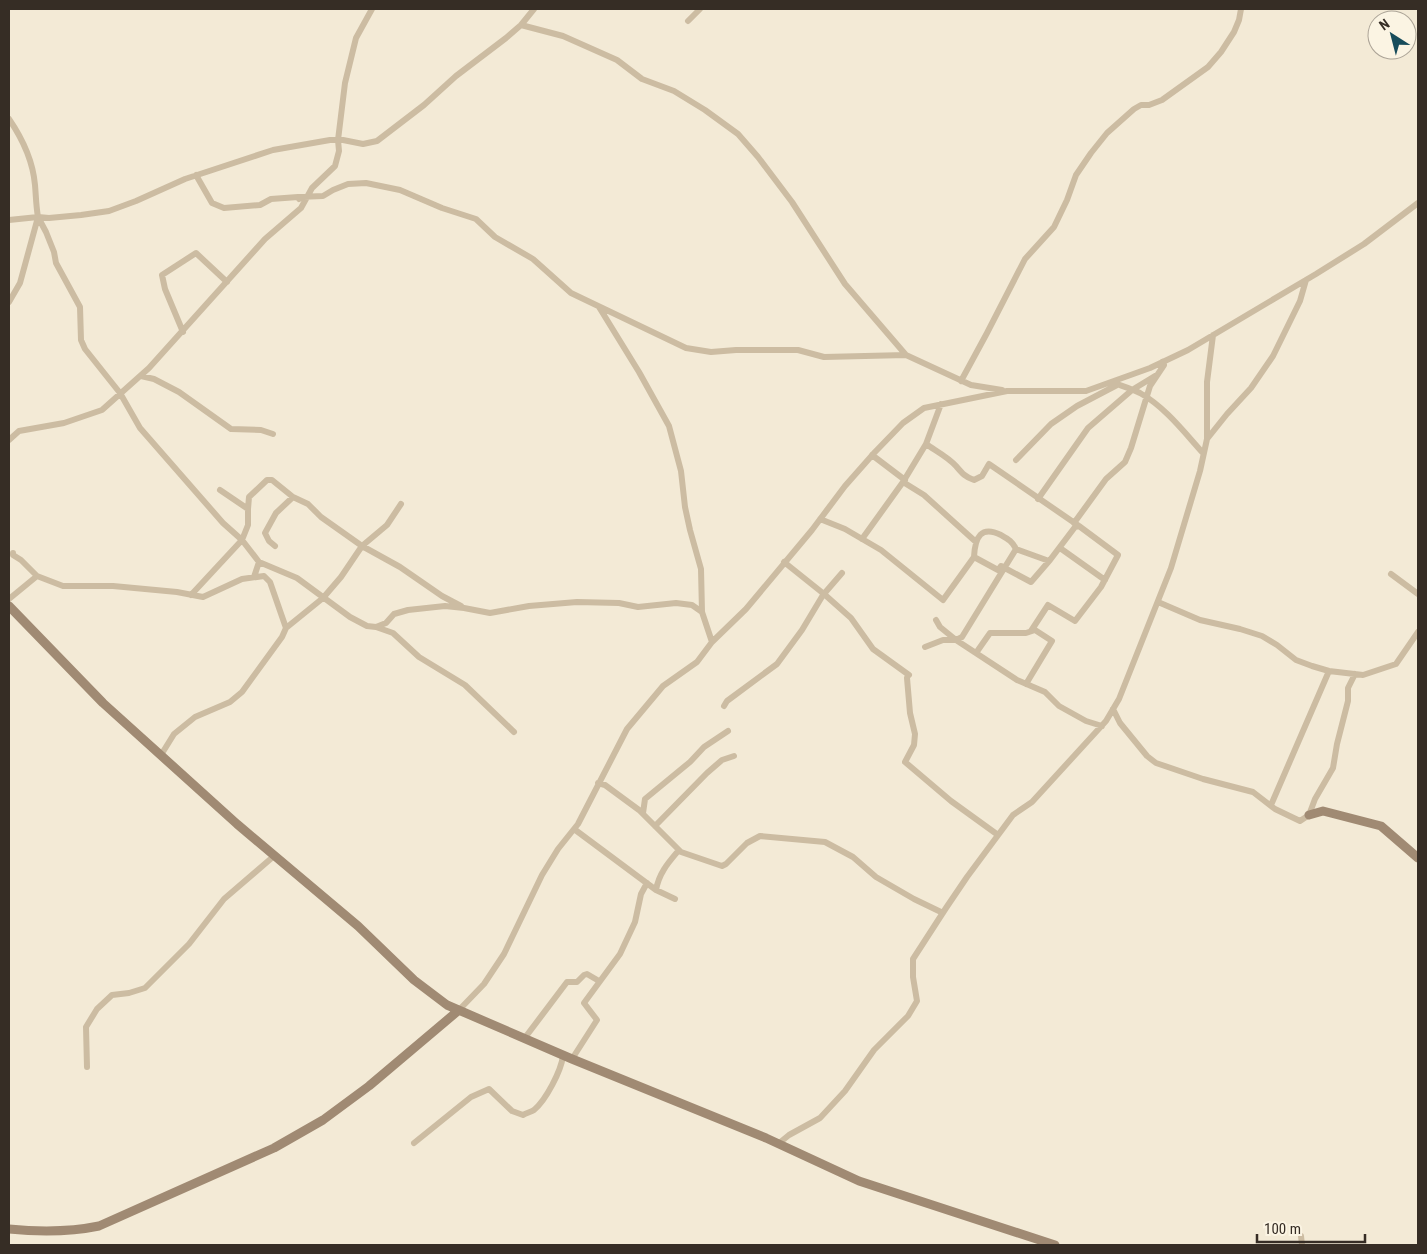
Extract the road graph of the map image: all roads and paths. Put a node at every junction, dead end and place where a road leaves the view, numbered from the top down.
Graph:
1 (372, 9) edge
2 (534, 9) edge
3 (700, 9) edge
4 (1241, 9) edge
5 (688, 21) dead end
6 (521, 25) junction
7 (9, 119) edge
8 (338, 140) junction
9 (196, 175) junction
10 (298, 197) junction
11 (308, 197) junction
12 (1418, 203) edge
13 (301, 208) junction
14 (38, 217) junction
15 (9, 220) edge
16 (1306, 280) junction
17 (227, 282) junction
18 (9, 302) edge
19 (598, 306) junction
20 (183, 332) junction
21 (1213, 334) junction
22 (906, 355) junction
23 (1162, 362) junction
24 (1160, 373) junction
25 (141, 376) junction
26 (961, 381) junction
27 (1115, 384) junction
28 (1132, 390) junction
29 (1008, 391) junction
30 (120, 394) junction
31 (1146, 398) junction
32 (941, 404) junction
33 (273, 434) dead end
34 (9, 440) edge
35 (1207, 440) junction
36 (926, 444) junction
37 (1203, 453) junction
38 (872, 455) junction
39 (1016, 460) dead end
40 (904, 481) junction
41 (220, 490) dead end
42 (293, 497) junction
43 (1038, 499) junction
44 (401, 504) dead end
45 (248, 509) junction
46 (820, 519) junction
47 (1076, 525) junction
48 (862, 539) junction
49 (242, 540) junction
50 (976, 542) junction
51 (275, 546) dead end
52 (362, 546) junction
53 (1060, 548) junction
54 (1016, 549) junction
55 (13, 553) dead end
56 (974, 556) junction
57 (259, 562) junction
58 (784, 562) junction
59 (1049, 562) junction
60 (1003, 567) junction
61 (842, 573) dead end
62 (1391, 574) dead end
63 (37, 576) junction
64 (254, 577) junction
65 (1105, 580) junction
66 (824, 594) junction
67 (1418, 594) edge
68 (191, 595) junction
69 (323, 598) junction
70 (9, 599) edge
71 (1158, 602) junction
72 (9, 606) edge
73 (464, 608) junction
74 (702, 612) junction
75 (936, 620) dead end
76 (376, 627) junction
77 (286, 628) junction
78 (1031, 631) junction
79 (1418, 632) edge
80 (956, 640) junction
81 (712, 642) junction
82 (925, 646) dead end
83 (976, 653) junction
84 (1330, 671) junction
85 (1355, 674) junction
86 (1026, 684) junction
87 (724, 706) dead end
88 (1113, 709) junction
89 (1102, 726) junction
90 (728, 731) dead end
91 (514, 732) dead end
92 (161, 756) junction
93 (734, 756) dead end
94 (598, 783) junction
95 (1271, 805) junction
96 (643, 813) junction
97 (1309, 814) junction
98 (656, 826) junction
99 (574, 830) junction
100 (998, 835) junction
101 (679, 850) junction
102 (274, 856) junction
103 (1418, 858) edge
104 (647, 883) junction
105 (656, 890) junction
106 (676, 898) dead end
107 (943, 913) junction
108 (598, 981) junction
109 (459, 1010) junction
110 (524, 1039) junction
111 (567, 1057) junction
112 (87, 1067) dead end
113 (414, 1143) dead end
114 (778, 1144) junction
115 (9, 1229) edge
116 (1301, 1236) dead end
117 (1054, 1245) edge
118 (1302, 1245) edge

1 - 8 street
2 - 6 street
3 - 5 street
4 - 26 street
6 - 8 street
6 - 22 street
7 - 14 street
8 - 9 street
8 - 11 street
9 - 10 street
9 - 14 street
10 - 11 street
10 - 13 street
11 - 13 street
11 - 19 street
12 - 16 street
13 - 17 street
14 - 15 street
14 - 18 street
14 - 30 street
16 - 21 street
16 - 35 street
17 - 20 street
17 - 20 street
19 - 22 street
19 - 74 street
20 - 25 street
21 - 23 street
21 - 35 street
22 - 26 street
23 - 24 street
23 - 27 street
24 - 28 street
24 - 31 street
25 - 30 street
25 - 33 street
26 - 29 street
27 - 28 street
27 - 29 street
27 - 39 street
28 - 31 street
28 - 43 street
29 - 32 street
30 - 34 street
30 - 49 street
31 - 37 street
31 - 47 street
32 - 36 street
32 - 38 street
35 - 37 street
36 - 40 street
36 - 43 street
37 - 71 street
38 - 40 street
38 - 46 street
40 - 48 street
40 - 50 street
41 - 45 street
42 - 45 street
42 - 51 street
42 - 52 street
43 - 47 street
44 - 52 street
45 - 49 street
46 - 48 street
46 - 58 street
47 - 53 street
47 - 65 street
48 - 56 street
49 - 57 street
49 - 68 street
50 - 54 street
50 - 56 street
52 - 69 street
52 - 73 street
53 - 59 street
53 - 65 street
54 - 59 street
54 - 60 street
55 - 63 street
56 - 60 street
57 - 64 street
57 - 69 street
58 - 66 street
58 - 81 street
59 - 60 street
60 - 80 street
61 - 66 street
62 - 67 street
63 - 68 street
63 - 70 street
64 - 68 street
64 - 77 street
65 - 78 street
66 - 87 street
66 - 100 street
69 - 76 street
69 - 77 street
71 - 84 street
71 - 88 street
72 - 92 street
73 - 74 street
73 - 76 street
74 - 81 street
75 - 80 street
76 - 91 street
77 - 92 street
78 - 83 street
78 - 86 street
79 - 85 street
80 - 82 street
80 - 83 street
81 - 94 street
83 - 86 street
84 - 85 street
84 - 95 street
85 - 97 street
86 - 89 street
88 - 89 street
88 - 95 street
89 - 100 street
90 - 96 street
92 - 102 street
93 - 98 street
94 - 96 street
94 - 99 street
95 - 97 street
96 - 98 street
97 - 103 street
98 - 101 street
99 - 104 street
99 - 109 street
100 - 107 street
101 - 105 street
101 - 107 street
102 - 109 street
102 - 112 street
104 - 105 street
104 - 108 street
105 - 106 street
107 - 114 street
108 - 110 street
108 - 111 street
109 - 110 street
109 - 115 street
110 - 111 street
111 - 113 street
111 - 114 street
114 - 117 street
116 - 118 street

